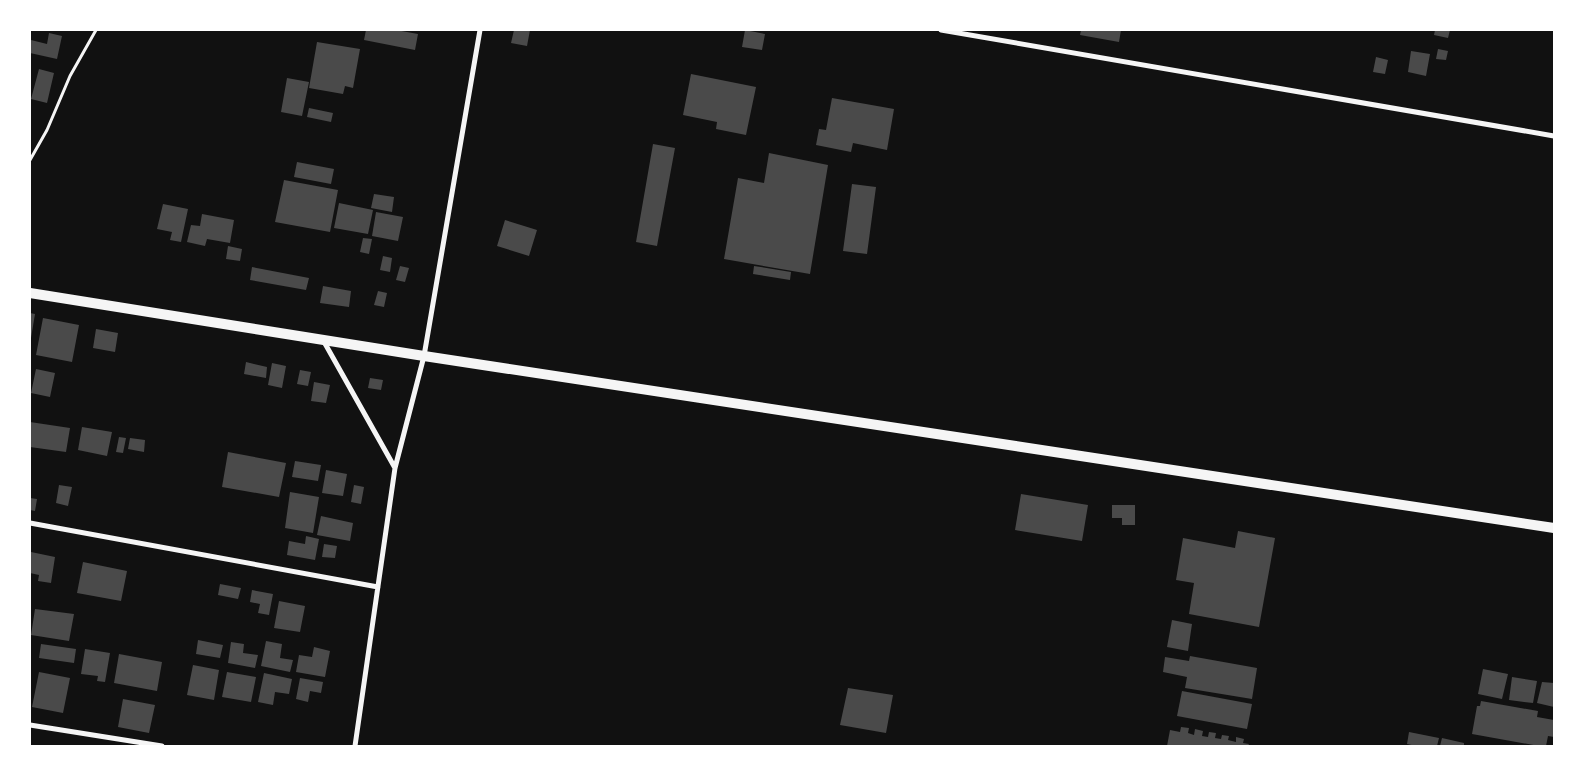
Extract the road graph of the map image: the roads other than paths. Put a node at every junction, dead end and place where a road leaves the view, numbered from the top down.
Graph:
1 (480, 30) edge
2 (941, 30) edge
3 (1554, 136) edge
4 (30, 293) edge
5 (322, 340) junction
6 (424, 356) junction
7 (395, 468) junction
8 (30, 523) edge
9 (1554, 528) edge
10 (378, 587) junction
11 (30, 726) edge
12 (162, 746) edge
13 (355, 746) edge

1 - 6 street
2 - 3 street
4 - 5 main road
5 - 6 main road
5 - 7 street
6 - 7 street
6 - 9 main road
7 - 10 street
8 - 10 street
10 - 13 street
11 - 12 street

